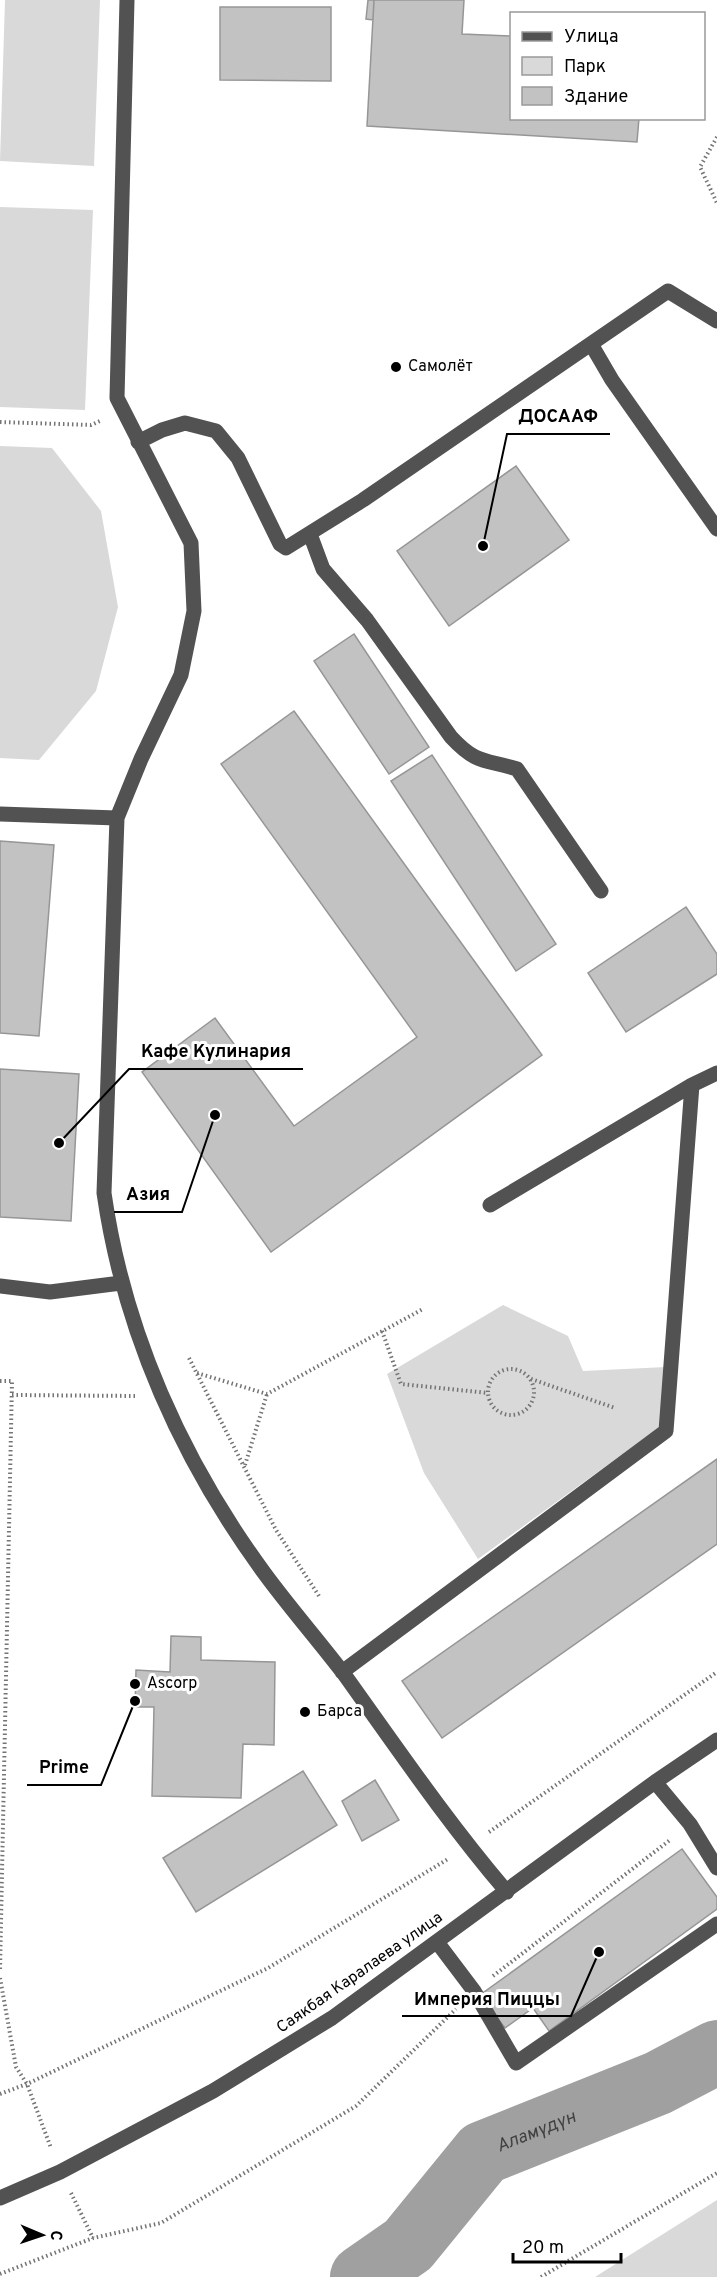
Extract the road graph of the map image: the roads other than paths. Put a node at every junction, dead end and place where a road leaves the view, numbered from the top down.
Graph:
1 (127, 0) edge
2 (717, 321) edge
3 (591, 344) junction
4 (138, 442) junction
5 (717, 529) edge
6 (310, 534) junction
7 (0, 814) edge
8 (117, 818) junction
9 (601, 891) dead end
10 (717, 1073) edge
11 (692, 1085) junction
12 (490, 1205) dead end
13 (121, 1283) junction
14 (0, 1286) edge
15 (342, 1672) junction
16 (717, 1740) edge
17 (656, 1782) junction
18 (717, 1868) edge
19 (507, 1892) junction
20 (717, 1924) edge
21 (437, 1942) junction
22 (0, 2198) edge

1 - 4 street
2 - 3 street
3 - 5 street
3 - 6 street
4 - 6 street
4 - 8 street
6 - 9 street
7 - 8 street
8 - 13 street
10 - 11 street
11 - 12 street
11 - 15 street
13 - 14 street
13 - 15 street
15 - 19 street
16 - 17 street, Саякбая Каралаева улица
17 - 18 street
17 - 19 street, Саякбая Каралаева улица
19 - 21 street, Саякбая Каралаева улица
20 - 21 street
21 - 22 street, Саякбая Каралаева улица

